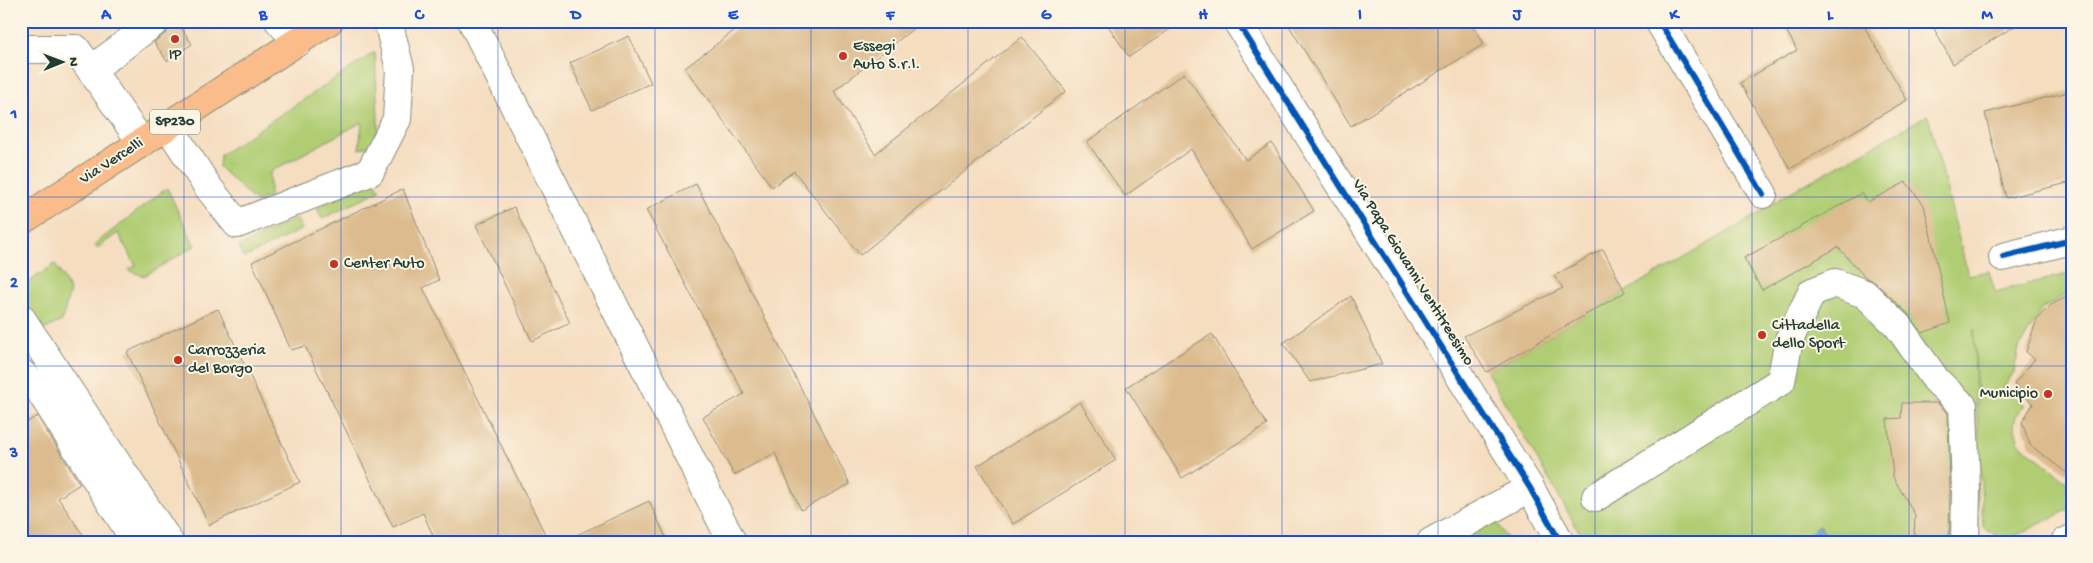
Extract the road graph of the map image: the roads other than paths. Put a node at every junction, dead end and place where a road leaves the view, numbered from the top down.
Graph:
1 (156, 21) edge
2 (279, 21) edge
3 (329, 21) edge
4 (388, 21) edge
5 (472, 21) edge
6 (1237, 21) edge
7 (1659, 21) edge
8 (298, 42) junction
9 (21, 49) edge
10 (90, 70) junction
11 (168, 126) junction
12 (142, 143) junction
13 (1763, 194) dead end
14 (21, 221) edge
15 (2072, 240) edge
16 (2004, 257) dead end
17 (21, 318) edge
18 (21, 373) edge
19 (1530, 488) junction
20 (1596, 497) dead end
21 (2072, 538) edge
22 (136, 542) edge
23 (169, 542) edge
24 (732, 542) edge
25 (1431, 542) edge
26 (1560, 542) edge
27 (1965, 542) edge
28 (2065, 542) edge

1 - 10 street
2 - 8 street
3 - 8 main road, Via Vercelli / SP230
4 - 11 street
5 - 24 street
6 - 19 street, Via Papa Giovanni Ventitreesimo
7 - 13 street
8 - 11 main road, Via Vercelli / SP230
9 - 10 street
10 - 12 street
11 - 12 main road, Via Vercelli / SP230
12 - 14 main road, Via Vercelli / SP230
15 - 16 street
17 - 23 street
18 - 22 street
19 - 25 street
19 - 26 street, Via Papa Giovanni Ventitreesimo
20 - 27 street
21 - 28 street

